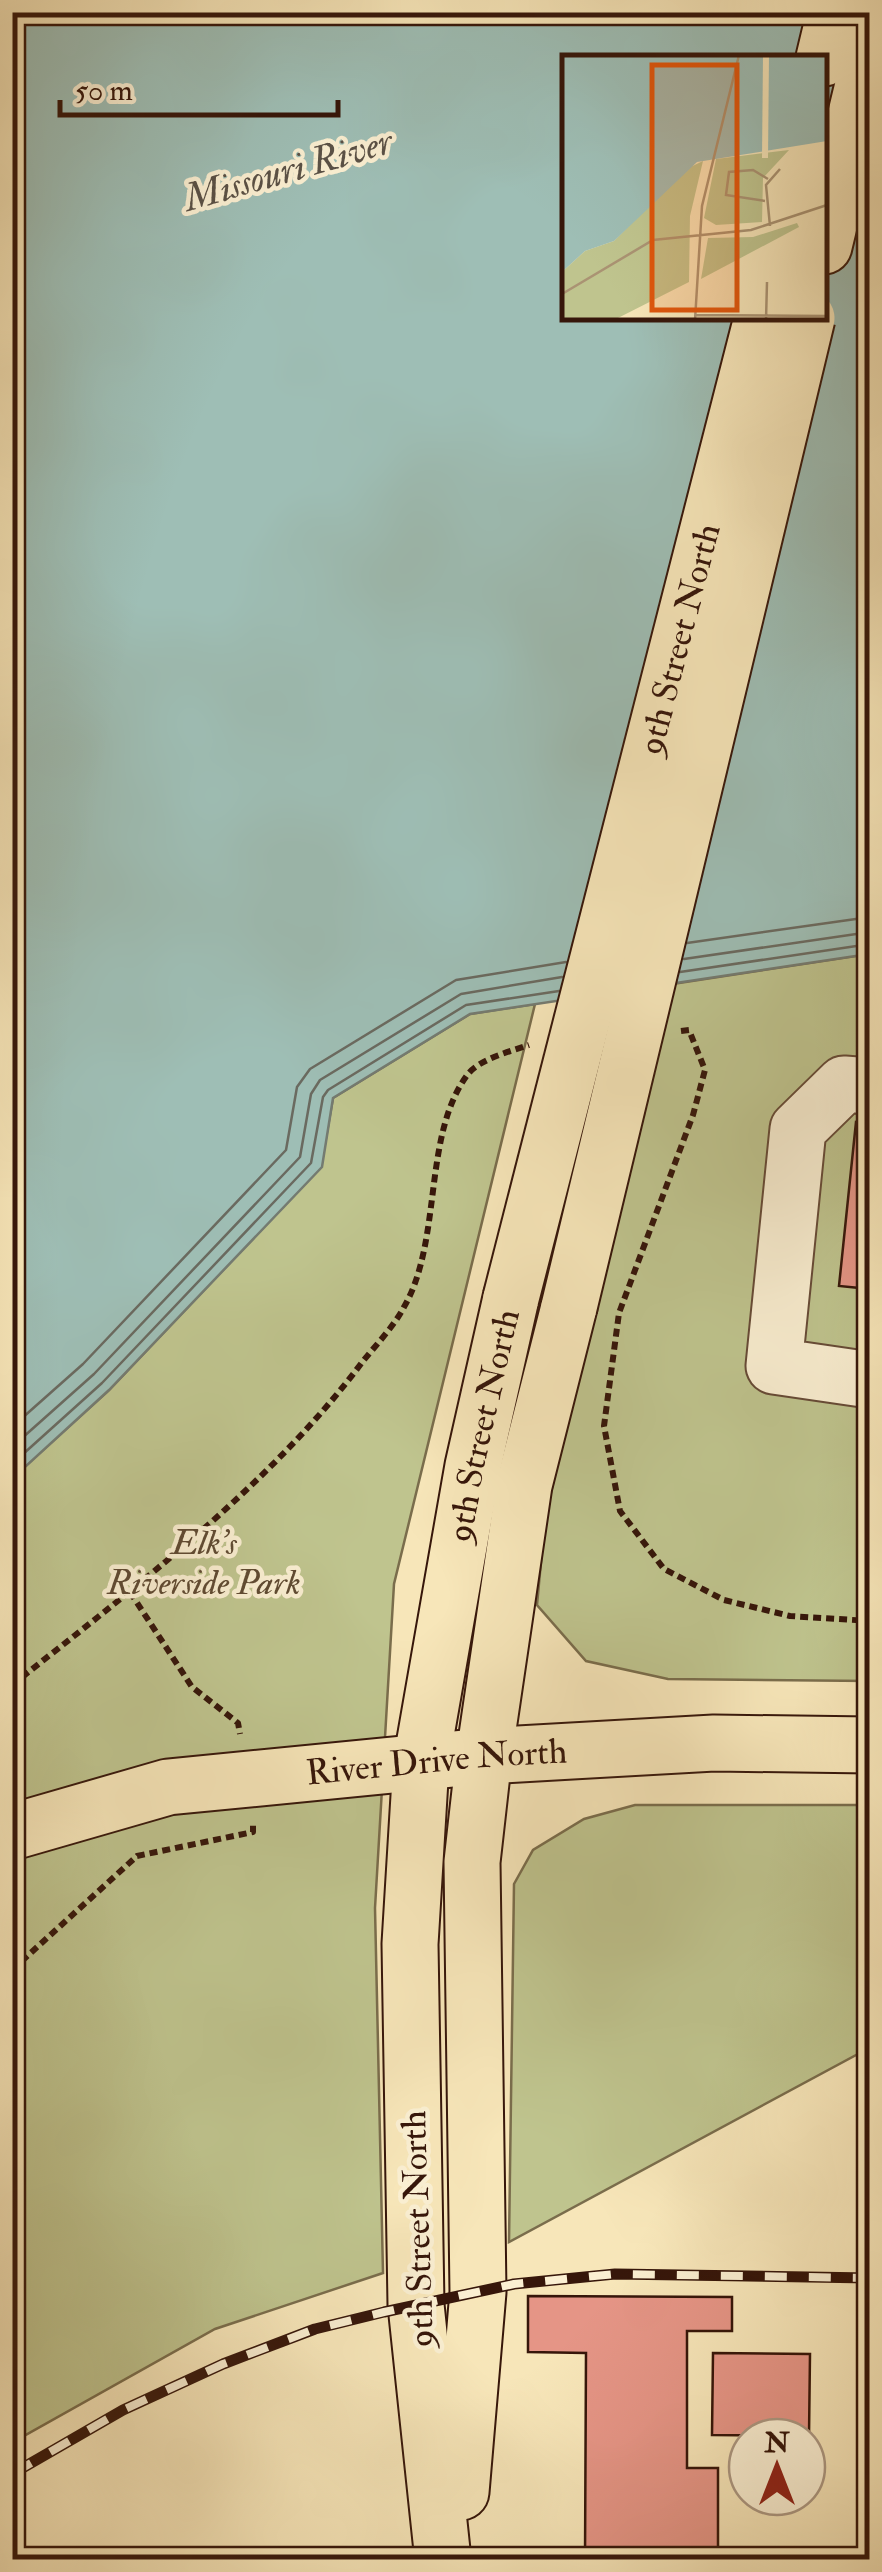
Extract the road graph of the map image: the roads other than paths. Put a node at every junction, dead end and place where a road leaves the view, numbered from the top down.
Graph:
1 (834, 12) edge
2 (825, 55) edge
3 (870, 56) edge
4 (827, 234) edge
5 (761, 320) edge
6 (807, 320) edge
7 (870, 1086) edge
8 (870, 1380) edge
9 (870, 1745) edge
10 (484, 1756) junction
11 (421, 1762) junction
12 (12, 1832) edge
13 (443, 2560) edge
14 (455, 2560) edge

1 - 2 main road
3 - 4 main road
5 - 11 main road, 9th Street North, bridge
6 - 10 main road, 9th Street North, bridge
7 - 8 lane
9 - 10 main road, River Drive North
10 - 11 main road, River Drive North
10 - 14 main road, 9th Street North
11 - 12 main road, River Drive North
11 - 13 main road, 9th Street North

